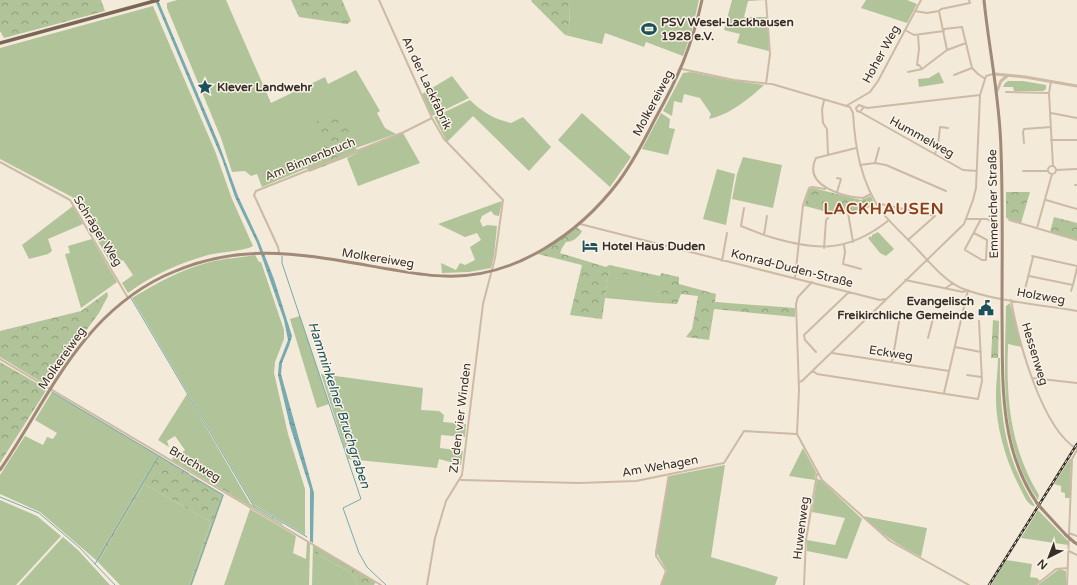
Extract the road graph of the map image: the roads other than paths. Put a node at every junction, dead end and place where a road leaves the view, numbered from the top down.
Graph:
1 (158, 0) edge
2 (379, 0) edge
3 (702, 0) edge
4 (766, 0) edge
5 (921, 0) edge
6 (984, 0) edge
7 (152, 1) edge
8 (969, 1) edge
9 (914, 11) junction
10 (939, 11) junction
11 (905, 30) junction
12 (944, 30) junction
13 (918, 35) junction
14 (0, 43) edge
15 (966, 43) junction
16 (947, 50) junction
17 (917, 63) junction
18 (972, 68) junction
19 (682, 69) junction
20 (922, 69) junction
21 (918, 71) junction
22 (908, 72) dead end
23 (995, 74) junction
24 (954, 75) dead end
25 (1008, 75) junction
26 (984, 78) junction
27 (1051, 82) junction
28 (766, 84) junction
29 (1077, 86) edge
30 (997, 91) junction
31 (1006, 92) dead end
32 (1049, 93) junction
33 (980, 95) junction
34 (824, 100) junction
35 (846, 106) junction
36 (863, 108) junction
37 (860, 112) junction
38 (1050, 113) junction
39 (432, 118) junction
40 (1077, 118) edge
41 (1051, 127) junction
42 (948, 128) dead end
43 (1051, 140) junction
44 (1077, 140) edge
45 (1024, 143) dead end
46 (856, 148) junction
47 (879, 148) dead end
48 (935, 154) junction
49 (828, 155) junction
50 (0, 162) edge
51 (875, 163) junction
52 (860, 165) junction
53 (1053, 166) junction
54 (1077, 169) edge
55 (1056, 170) junction
56 (1023, 171) dead end
57 (1048, 171) junction
58 (977, 172) junction
59 (1052, 174) junction
60 (837, 178) dead end
61 (825, 189) junction
62 (946, 191) dead end
63 (837, 192) junction
64 (872, 194) junction
65 (1046, 200) junction
66 (876, 203) junction
67 (744, 208) dead end
68 (1077, 209) edge
69 (848, 213) dead end
70 (767, 216) dead end
71 (828, 218) dead end
72 (967, 219) junction
73 (982, 219) junction
74 (889, 220) junction
75 (1009, 220) dead end
76 (997, 222) dead end
77 (579, 223) junction
78 (1037, 228) junction
79 (728, 233) dead end
80 (974, 233) junction
81 (764, 235) junction
82 (908, 240) junction
83 (1077, 240) edge
84 (853, 242) junction
85 (799, 244) junction
86 (844, 245) junction
87 (824, 248) junction
88 (279, 252) junction
89 (927, 259) junction
90 (722, 261) junction
91 (1077, 267) edge
92 (861, 269) dead end
93 (492, 271) junction
94 (1029, 276) junction
95 (795, 278) junction
96 (905, 280) junction
97 (812, 282) junction
98 (953, 283) junction
99 (1073, 285) junction
100 (945, 288) junction
101 (1025, 289) dead end
102 (968, 290) junction
103 (1071, 291) dead end
104 (849, 292) junction
105 (128, 298) junction
106 (886, 298) junction
107 (1002, 298) junction
108 (1011, 300) junction
109 (1077, 311) edge
110 (900, 316) dead end
111 (961, 317) junction
112 (979, 321) dead end
113 (928, 338) dead end
114 (955, 347) junction
115 (816, 352) dead end
116 (831, 352) junction
117 (981, 352) junction
118 (0, 359) edge
119 (892, 362) junction
120 (812, 371) junction
121 (949, 371) junction
122 (967, 375) dead end
123 (981, 377) junction
124 (1032, 378) junction
125 (799, 382) junction
126 (1077, 383) edge
127 (51, 389) junction
128 (944, 393) junction
129 (797, 434) junction
130 (1077, 449) edge
131 (0, 470) edge
132 (817, 473) junction
133 (669, 474) junction
134 (461, 480) junction
135 (1068, 534) junction
136 (1077, 536) edge
137 (1075, 543) edge
138 (1069, 551) junction
139 (1077, 555) edge
140 (1068, 568) junction
141 (381, 585) edge
142 (427, 585) edge
143 (661, 585) edge
144 (804, 585) edge
145 (969, 585) edge
146 (1036, 585) edge
147 (1067, 585) edge

1 - 7 main road
2 - 39 street, An der Lackfabrik
3 - 19 main road, Molkereiweg
4 - 28 street
5 - 9 street, Hoher Weg
6 - 23 main road, Emmericher Straße
7 - 14 main road
8 - 10 street
9 - 10 street
9 - 11 street, Hoher Weg
10 - 12 street
11 - 13 street
11 - 35 street, Hoher Weg
12 - 13 street
12 - 15 street
12 - 16 street
13 - 17 street
15 - 16 street
15 - 18 street
16 - 20 street
17 - 20 street
17 - 21 street
18 - 24 street
18 - 26 street
19 - 28 street
19 - 77 main road, Molkereiweg
20 - 21 street
21 - 22 street
23 - 25 street
23 - 26 street
23 - 30 main road, Emmericher Straße
25 - 27 street
25 - 30 street
26 - 33 street
27 - 29 street
27 - 32 street
28 - 34 street
30 - 107 main road, Emmericher Straße
31 - 32 street
32 - 38 street
33 - 36 street
33 - 58 street
34 - 35 street
34 - 49 street
35 - 46 street
36 - 37 street
36 - 37 street
37 - 48 street, Hummelweg
38 - 40 street
38 - 41 street
39 - 88 street, Am Binnenbruch
39 - 93 street, An der Lackfabrik
41 - 43 street
41 - 45 street
42 - 48 street
43 - 44 street
43 - 53 street
46 - 49 street
46 - 52 street
47 - 51 street
48 - 58 street, Hummelweg
49 - 61 street
50 - 105 street, Schräger Weg
51 - 52 street
51 - 62 street
52 - 64 street
53 - 55 street
53 - 57 street
54 - 55 street
55 - 59 street
56 - 57 street
57 - 59 street
58 - 72 street
59 - 65 street
60 - 63 street
61 - 63 street
61 - 85 street
63 - 64 street
64 - 66 street
65 - 68 street
65 - 78 street
66 - 74 street
66 - 82 street
67 - 81 street
69 - 84 street
70 - 81 street
71 - 87 street
72 - 73 street
72 - 89 street
73 - 76 street
73 - 80 street
74 - 82 street
74 - 84 street
75 - 78 street
77 - 90 street, Konrad-Duden-Straße
77 - 93 main road, Molkereiweg
78 - 83 street
79 - 90 street, Konrad-Duden-Straße
80 - 80 street
81 - 85 street
82 - 89 street
84 - 86 street
85 - 87 street
85 - 95 street
86 - 87 street
86 - 92 street
88 - 93 main road, Molkereiweg
88 - 105 main road, Molkereiweg
89 - 96 street
89 - 98 street
90 - 95 street, Konrad-Duden-Straße
91 - 94 street
91 - 99 street
93 - 134 street, Zu den vier Winden
94 - 99 street
94 - 101 street
95 - 97 street, Konrad-Duden-Straße
96 - 100 street
96 - 106 street
97 - 104 street, Konrad-Duden-Straße
97 - 125 street
98 - 100 street
98 - 102 street
99 - 103 street
100 - 102 street
102 - 107 street, Holzweg
102 - 111 street
104 - 106 street, Konrad-Duden-Straße
104 - 115 street
105 - 127 main road, Molkereiweg
106 - 116 street
107 - 108 street, Holzweg
107 - 135 main road, Emmericher Straße, bridge
108 - 109 street, Holzweg
108 - 124 street, Hessenweg
110 - 119 street
111 - 113 street
111 - 114 street
112 - 117 street
114 - 117 street
114 - 121 street
116 - 119 street, Eckweg
116 - 120 street
117 - 123 street
118 - 127 street, Bruchweg
119 - 121 street, Eckweg
120 - 125 street
120 - 128 street
121 - 128 street
122 - 123 street
123 - 128 street
124 - 126 street
124 - 130 street, Hessenweg
125 - 129 street
127 - 131 main road, Molkereiweg
127 - 141 street, Bruchweg
129 - 132 street
129 - 133 street, Am Wehagen
130 - 135 street
132 - 144 street, Huwenweg
132 - 145 street
133 - 134 street, Am Wehagen
133 - 143 street
134 - 142 street, Zu den vier Winden
135 - 136 street
135 - 137 main road, Emmericher Straße, bridge
135 - 138 street
138 - 139 street
138 - 140 street
140 - 146 street
140 - 147 street

